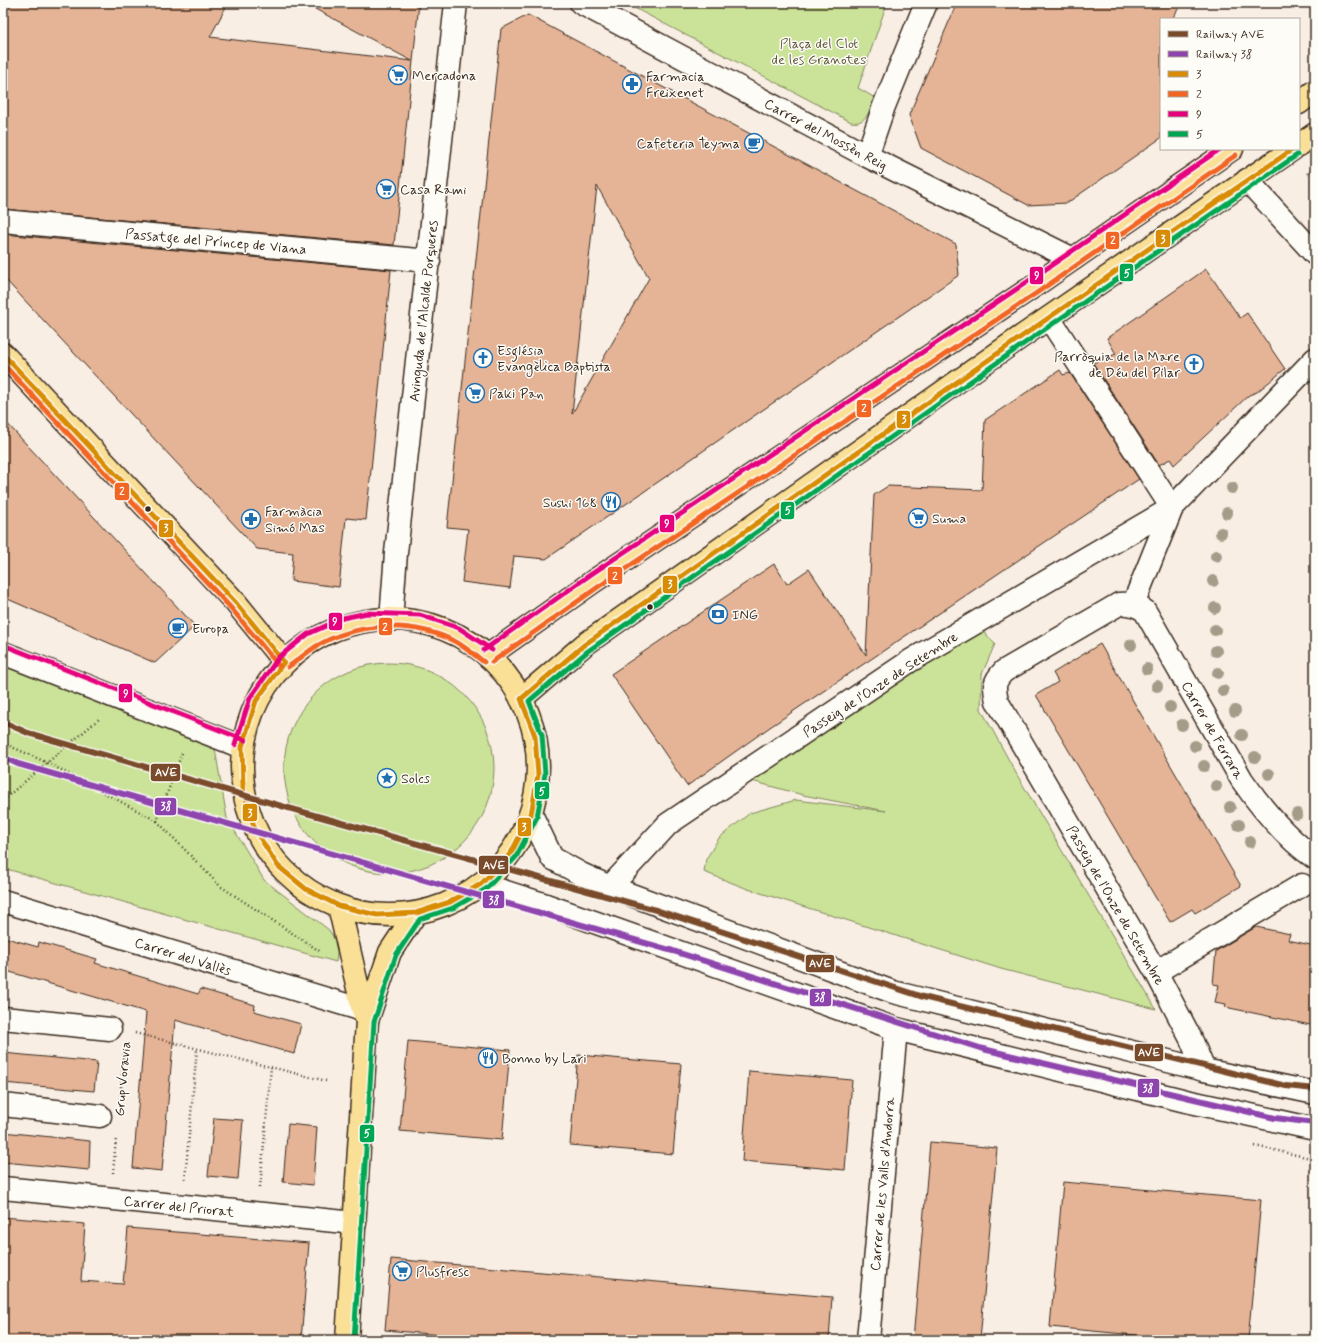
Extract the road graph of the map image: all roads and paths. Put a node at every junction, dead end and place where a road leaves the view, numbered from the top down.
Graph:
1 (456, 3) edge
2 (581, 3) edge
3 (926, 3) edge
4 (1315, 92) edge
5 (1300, 102) edge
6 (1315, 134) edge
7 (1300, 144) edge
8 (1231, 150) edge
9 (1292, 150) edge
10 (867, 156) junction
11 (1247, 180) junction
12 (3, 221) edge
13 (1315, 254) edge
14 (1073, 259) junction
15 (429, 261) junction
16 (1049, 318) junction
17 (3, 354) edge
18 (1315, 359) edge
19 (1172, 508) junction
20 (1126, 605) junction
21 (391, 620) junction
22 (3, 653) edge
23 (488, 656) junction
24 (284, 662) junction
25 (521, 699) junction
26 (101, 718) dead end
27 (3, 743) edge
28 (242, 746) junction
29 (182, 750) dead end
30 (48, 763) junction
31 (3, 800) edge
32 (531, 814) junction
33 (157, 821) junction
34 (1315, 858) edge
35 (481, 884) junction
36 (1302, 885) dead end
37 (610, 887) junction
38 (3, 901) edge
39 (339, 906) junction
40 (416, 913) junction
41 (323, 954) dead end
42 (1156, 972) junction
43 (365, 1016) junction
44 (3, 1018) edge
45 (110, 1028) dead end
46 (896, 1029) junction
47 (133, 1033) dead end
48 (125, 1046) dead end
49 (197, 1049) junction
50 (271, 1067) junction
51 (1204, 1070) junction
52 (326, 1081) dead end
53 (1315, 1093) edge
54 (3, 1105) edge
55 (119, 1105) dead end
56 (100, 1116) dead end
57 (1315, 1129) edge
58 (116, 1136) dead end
59 (113, 1175) dead end
60 (185, 1181) dead end
61 (3, 1188) edge
62 (260, 1188) dead end
63 (355, 1223) junction
64 (347, 1340) edge
65 (868, 1340) edge

1 - 15 street, Avinguda de l'Alcalde Porqueres
2 - 10 street, Carrer del Mossèn Reig
3 - 10 street
4 - 5 main road
6 - 7 main road
8 - 14 main road
9 - 11 main road
10 - 14 street, Carrer del Mossèn Reig
11 - 13 street
11 - 16 main road
12 - 15 street, Passatge del Príncep de Viana
14 - 23 main road
15 - 21 street, Avinguda de l'Alcalde Porqueres
16 - 19 street
16 - 25 main road
17 - 24 main road
18 - 19 street
19 - 20 street
19 - 37 street, Passeig de l'Onze de Setembre
20 - 34 street, Carrer de Ferrara
20 - 42 street, Passeig de l'Onze de Setembre
21 - 23 main road
21 - 24 main road
22 - 28 street
23 - 25 main road
24 - 28 main road
25 - 32 main road
26 - 30 path
27 - 30 path
28 - 39 main road
29 - 33 path
30 - 31 path
30 - 33 path
32 - 35 main road
32 - 37 street
33 - 41 path
35 - 40 main road
35 - 46 street
36 - 42 street
37 - 51 street
38 - 43 street, Carrer del Vallès
39 - 40 main road
39 - 43 main road
40 - 43 main road
42 - 51 street, Passeig de l'Onze de Setembre
43 - 63 main road
44 - 45 street, Grup Voravia
46 - 57 street
46 - 65 street, Carrer de les Valls d'Andorra
47 - 49 path, Grup Voravia
48 - 55 path, Grup Voravia
49 - 50 path, Grup Voravia
49 - 60 path
50 - 52 path, Grup Voravia
50 - 62 path
51 - 53 street
54 - 56 street, Grup Voravia
58 - 59 path, Grup Voravia
61 - 63 street, Carrer del Priorat
63 - 64 main road

